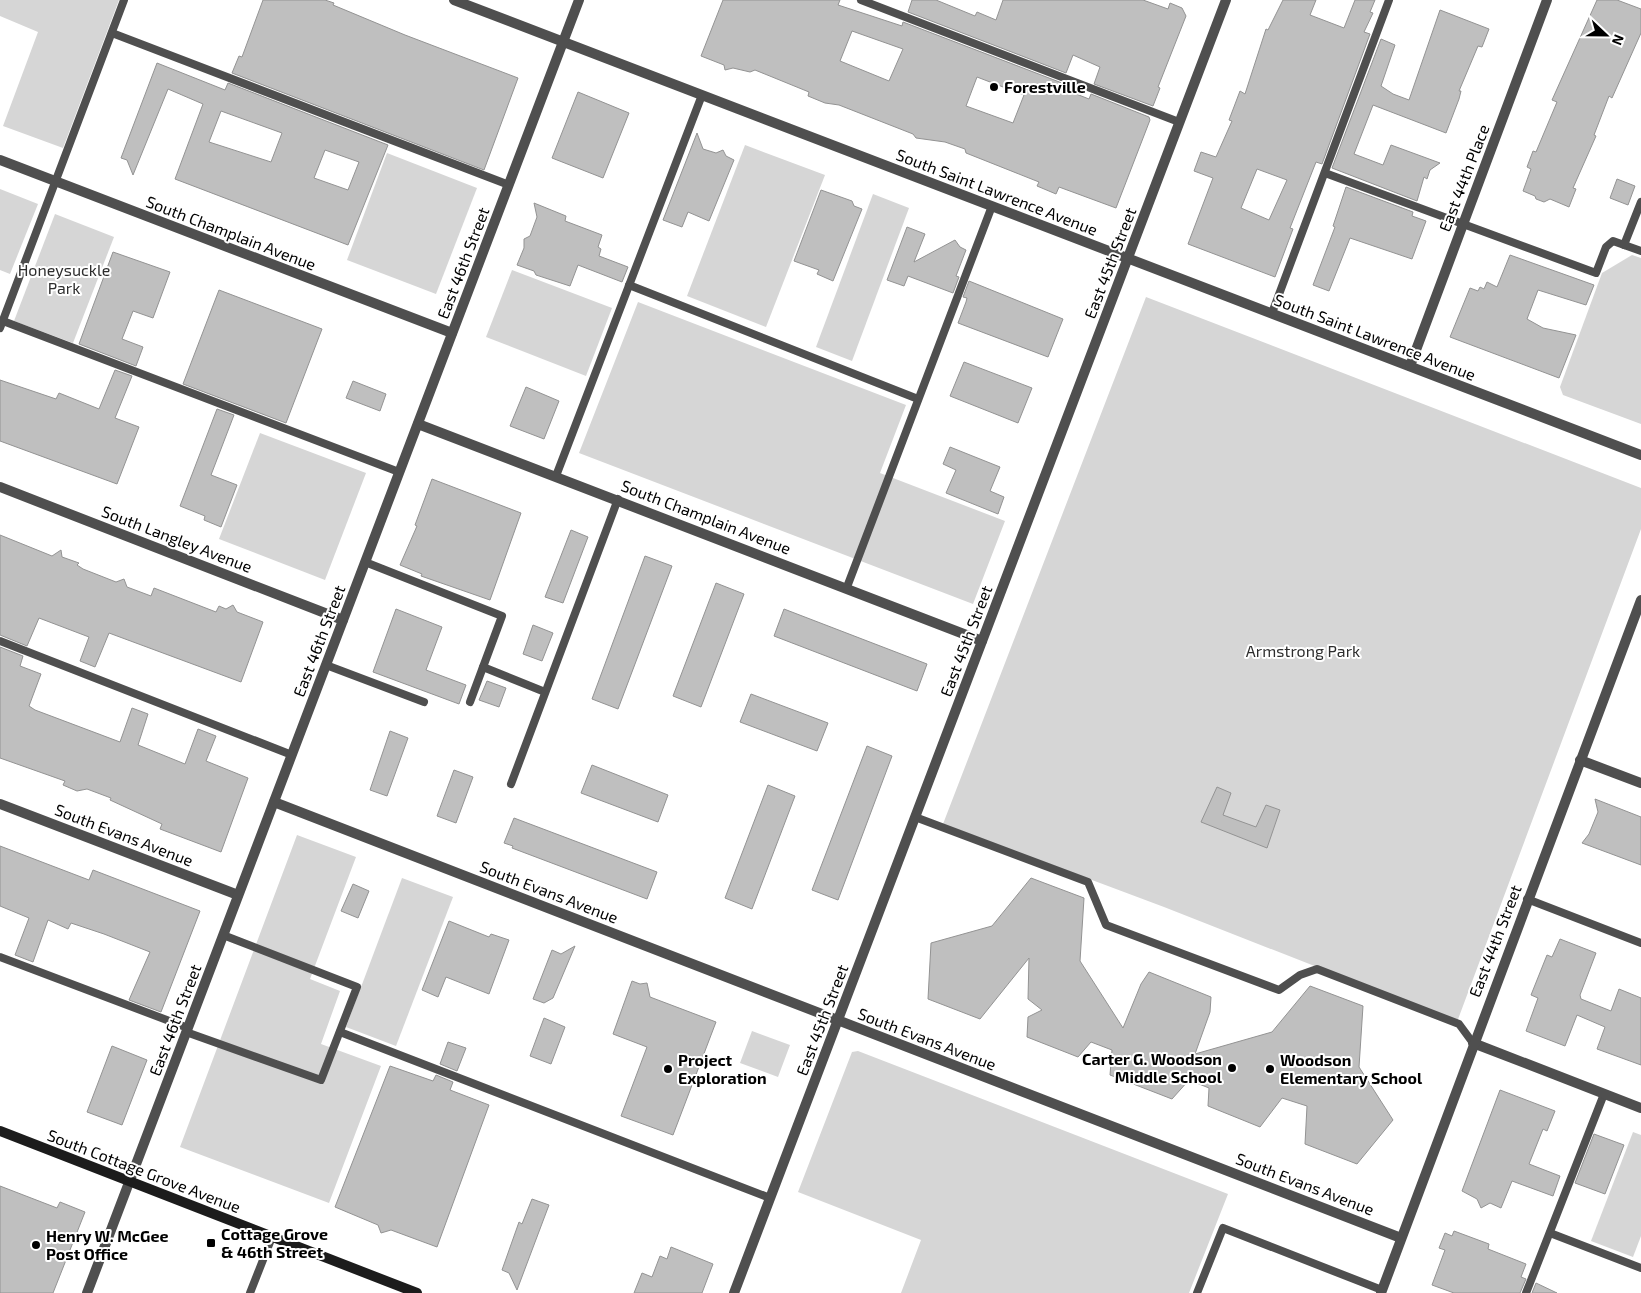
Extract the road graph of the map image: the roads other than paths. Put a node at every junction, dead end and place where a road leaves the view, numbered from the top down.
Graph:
1 (124, 0) edge
2 (454, 0) edge
3 (579, 0) edge
4 (861, 0) edge
5 (1226, 0) edge
6 (1389, 0) edge
7 (1547, 0) edge
8 (112, 33) junction
9 (563, 42) junction
10 (702, 95) junction
11 (1179, 122) junction
12 (0, 160) edge
13 (1325, 173) junction
14 (56, 181) junction
15 (509, 184) junction
16 (1641, 202) edge
17 (992, 206) junction
18 (1463, 224) junction
19 (1624, 245) junction
20 (1641, 251) edge
21 (1128, 258) junction
22 (629, 285) junction
23 (1272, 313) junction
24 (1, 324) edge
25 (452, 333) junction
26 (1410, 366) junction
27 (918, 399) junction
28 (418, 424) junction
29 (1641, 455) edge
30 (399, 472) junction
31 (556, 476) junction
32 (0, 487) edge
33 (618, 499) junction
34 (365, 562) junction
35 (847, 587) junction
36 (1641, 600) edge
37 (1638, 616) edge
38 (343, 620) junction
39 (982, 640) junction
40 (0, 641) edge
41 (326, 666) junction
42 (483, 667) junction
43 (546, 692) junction
44 (424, 702) dead end
45 (470, 702) dead end
46 (292, 755) junction
47 (1580, 760) junction
48 (1641, 783) edge
49 (511, 784) dead end
50 (274, 802) junction
51 (0, 804) edge
52 (915, 818) junction
53 (238, 895) junction
54 (1527, 899) junction
55 (223, 936) junction
56 (1641, 943) edge
57 (0, 957) edge
58 (838, 1020) junction
59 (187, 1030) junction
60 (340, 1032) junction
61 (1473, 1043) junction
62 (1604, 1094) junction
63 (1641, 1108) edge
64 (0, 1131) edge
65 (129, 1182) junction
66 (770, 1198) junction
67 (1550, 1233) junction
68 (272, 1237) junction
69 (1401, 1238) junction
70 (1641, 1268) edge
71 (1382, 1292) edge
72 (87, 1293) edge
73 (250, 1293) edge
74 (417, 1293) edge
75 (734, 1293) edge
76 (1197, 1293) edge
77 (1526, 1293) edge

1 - 8 lane
2 - 9 street, South Saint Lawrence Avenue
3 - 9 street, East 46th Street
4 - 11 lane
5 - 11 street, East 45th Street
6 - 13 lane
7 - 18 street, East 44th Place
8 - 14 lane
8 - 15 lane
9 - 10 street, South Saint Lawrence Avenue
9 - 15 street, East 46th Street
10 - 17 street, South Saint Lawrence Avenue
10 - 22 lane
11 - 21 street, East 45th Street
12 - 14 street, South Champlain Avenue
13 - 18 lane
13 - 23 lane
14 - 24 lane
14 - 25 street, South Champlain Avenue
15 - 25 street, East 46th Street
16 - 19 lane
17 - 21 street, South Saint Lawrence Avenue
17 - 27 lane
18 - 19 lane
18 - 26 street, East 44th Place
19 - 20 lane
21 - 23 street, South Saint Lawrence Avenue
21 - 39 street, East 45th Street
22 - 27 lane
22 - 31 lane
23 - 26 street, South Saint Lawrence Avenue
24 - 30 lane
25 - 28 street, East 46th Street
26 - 29 street, South Saint Lawrence Avenue
27 - 35 lane
28 - 30 street, East 46th Street
28 - 31 street, South Champlain Avenue
30 - 34 street, East 46th Street
31 - 33 street, South Champlain Avenue
32 - 38 street, South Langley Avenue
33 - 35 street, South Champlain Avenue
33 - 43 lane
34 - 38 street, East 46th Street
34 - 42 lane
35 - 39 street, South Champlain Avenue
36 - 37 street, East 44th Street
37 - 47 street, East 44th Street
38 - 41 street, East 46th Street
39 - 52 street, East 45th Street
40 - 46 lane
41 - 44 lane
41 - 46 street, East 46th Street
42 - 43 lane
42 - 45 lane
43 - 49 lane
46 - 50 street, East 46th Street
47 - 48 street
47 - 54 street, East 44th Street
50 - 53 street, East 46th Street
50 - 58 street, South Evans Avenue
51 - 53 street, South Evans Avenue
52 - 58 street, East 45th Street
52 - 61 lane
53 - 55 street, East 46th Street
54 - 56 lane
54 - 61 street, East 44th Street
55 - 59 street, East 46th Street
55 - 60 lane
57 - 59 lane
58 - 66 street, East 45th Street
58 - 69 street, South Evans Avenue
59 - 60 lane
59 - 65 street, East 46th Street
60 - 66 lane
61 - 62 street
61 - 69 street, East 44th Street
62 - 63 street
62 - 67 lane
64 - 65 main road, South Cottage Grove Avenue
65 - 68 main road, South Cottage Grove Avenue
65 - 72 street, East 46th Street
66 - 75 street, East 45th Street
67 - 70 lane
67 - 77 lane
68 - 73 lane
68 - 74 main road, South Cottage Grove Avenue
69 - 71 street, East 44th Street
71 - 76 lane

